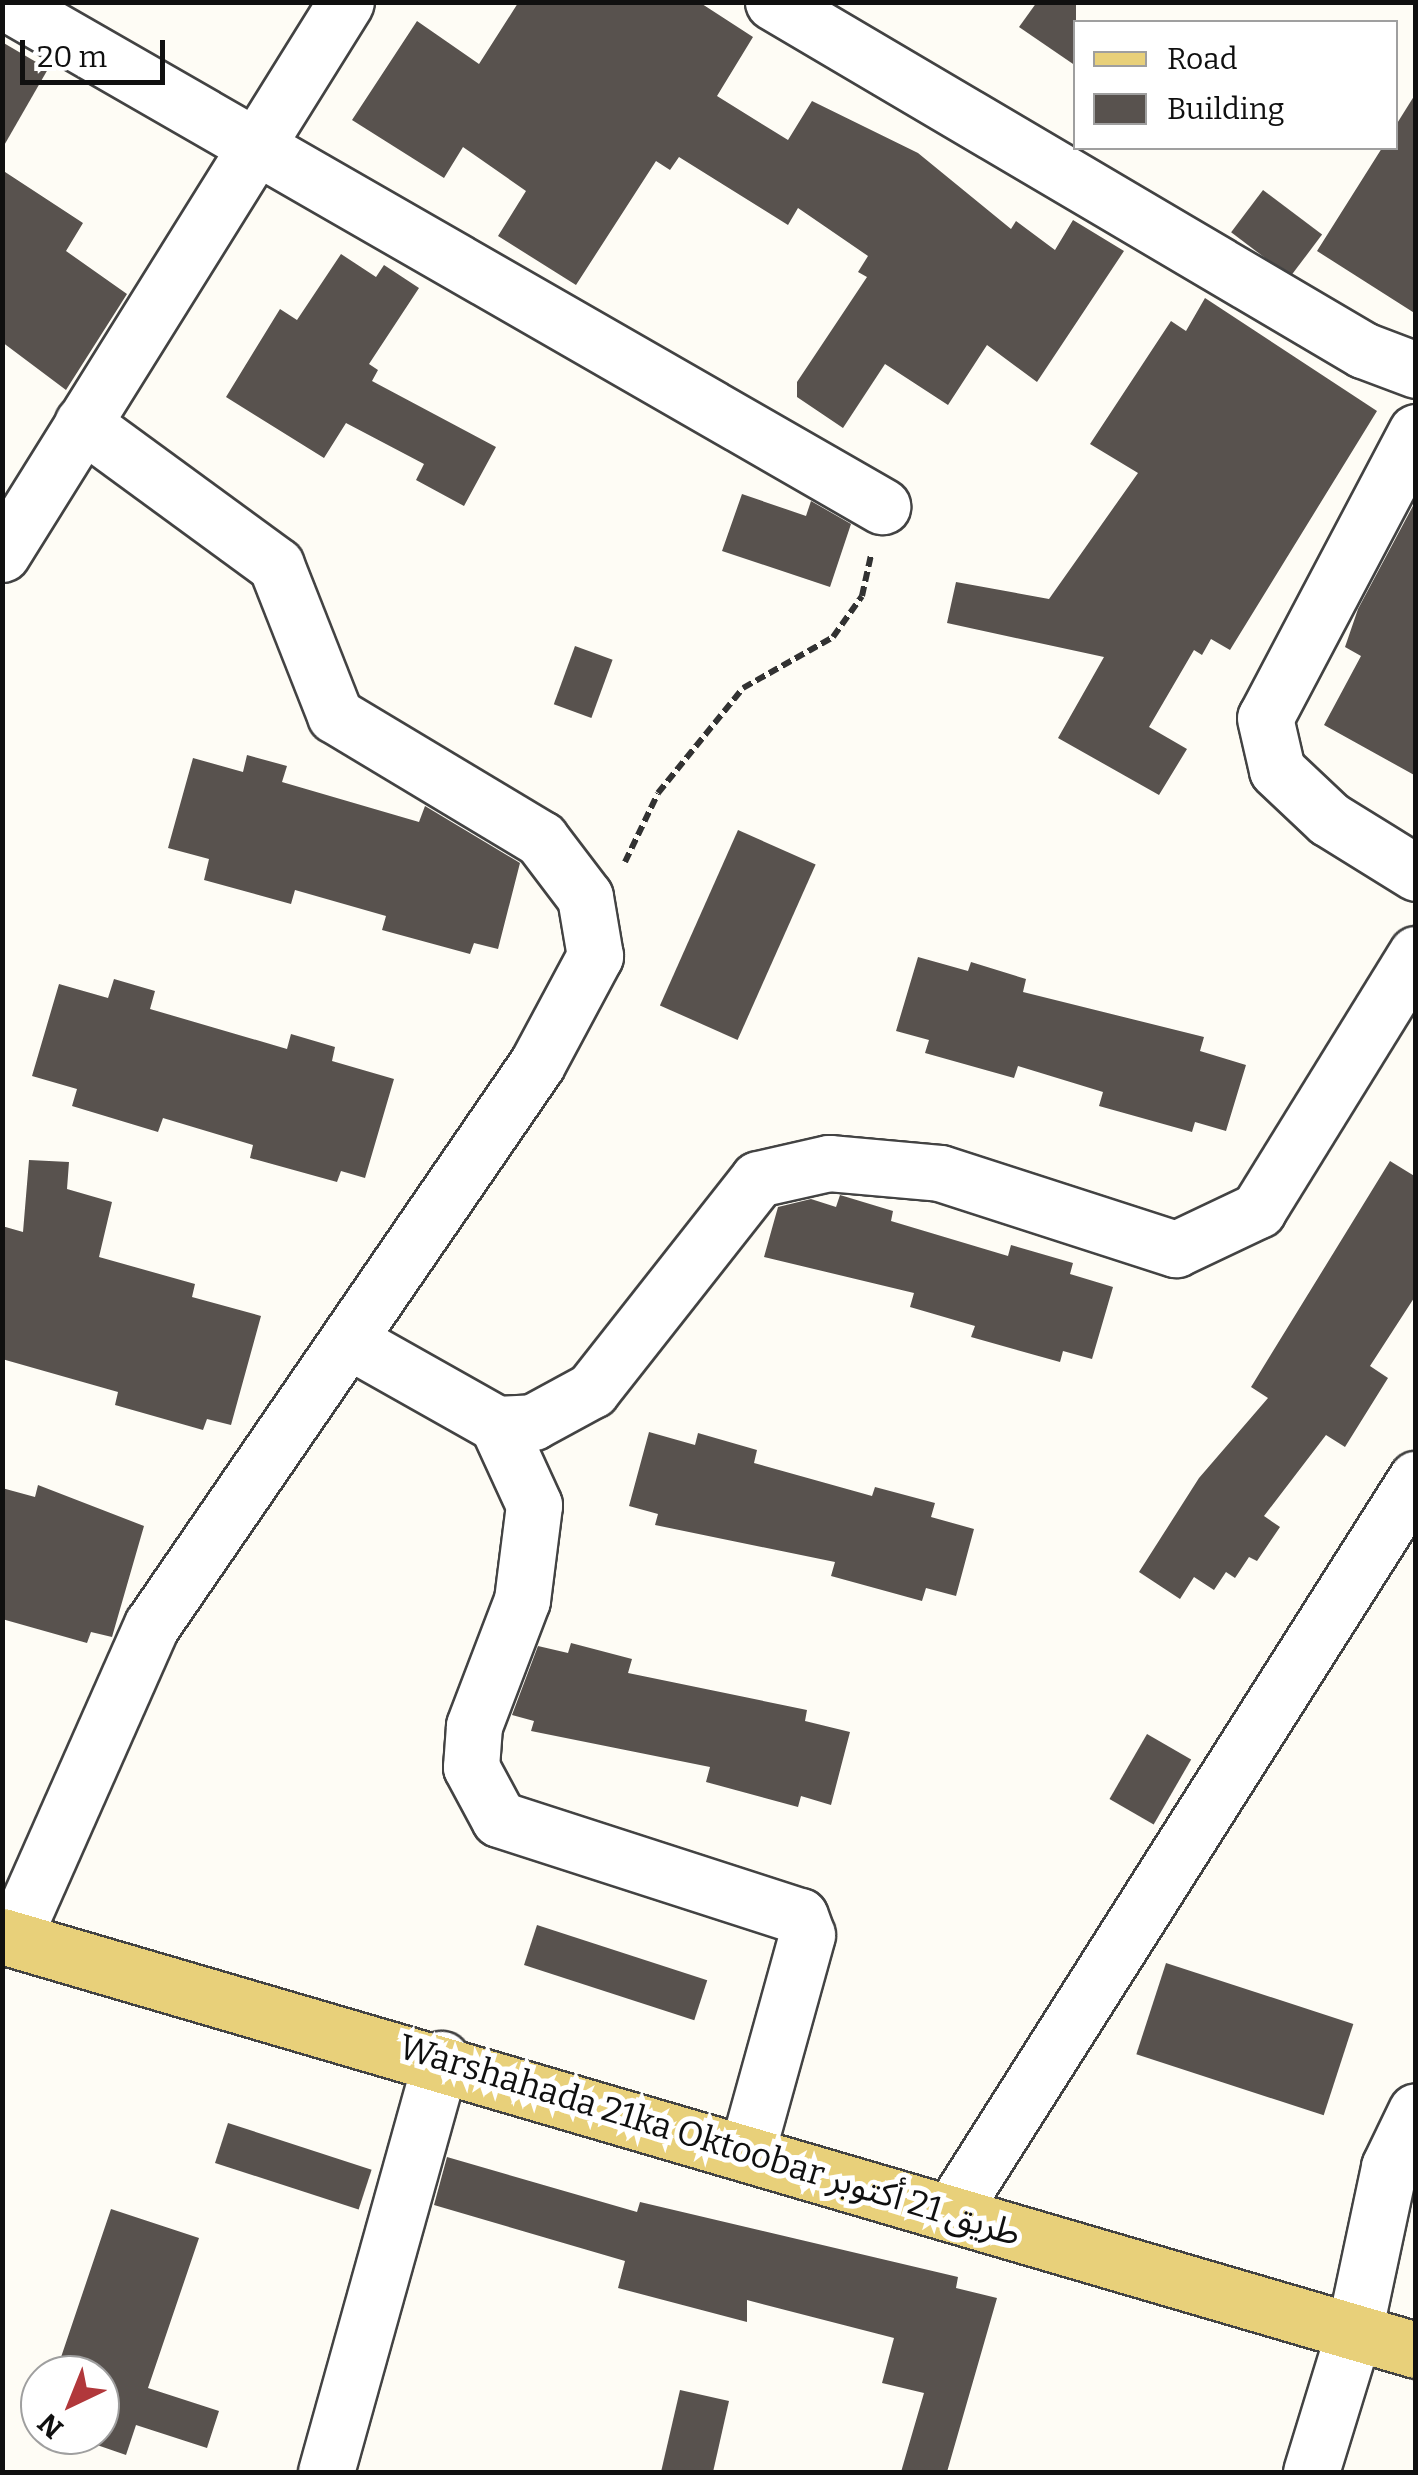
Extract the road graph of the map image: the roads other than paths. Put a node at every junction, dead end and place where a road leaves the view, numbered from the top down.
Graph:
1 (6, 2) edge
2 (346, 2) edge
3 (772, 2) edge
4 (261, 142) junction
5 (1416, 370) edge
6 (82, 423) junction
7 (1416, 432) edge
8 (882, 506) road end
9 (2, 554) edge
10 (1416, 872) edge
11 (1416, 954) edge
12 (353, 1343) junction
13 (497, 1424) junction
14 (1416, 1479) edge
15 (8, 1937) edge
16 (441, 2059) junction
17 (1416, 2111) edge
18 (748, 2148) junction
19 (952, 2212) junction
20 (1354, 2332) junction
21 (1416, 2350) edge
22 (326, 2472) edge
23 (1312, 2472) edge

1 - 4 street
2 - 4 street
3 - 5 street
4 - 6 street
4 - 8 street
6 - 9 street
6 - 12 street
7 - 10 street
11 - 13 street
12 - 13 street
12 - 15 street
13 - 18 street
14 - 19 street
15 - 16 main road, Warshahada 21ka Oktoobar طريق 21 أكتوبر
16 - 18 main road, Warshahada 21ka Oktoobar طريق 21 أكتوبر
16 - 22 street
17 - 20 street
18 - 19 main road, Warshahada 21ka Oktoobar طريق 21 أكتوبر
19 - 20 main road, Warshahada 21ka Oktoobar طريق 21 أكتوبر
20 - 21 main road, Warshahada 21ka Oktoobar طريق 21 أكتوبر
20 - 23 street

